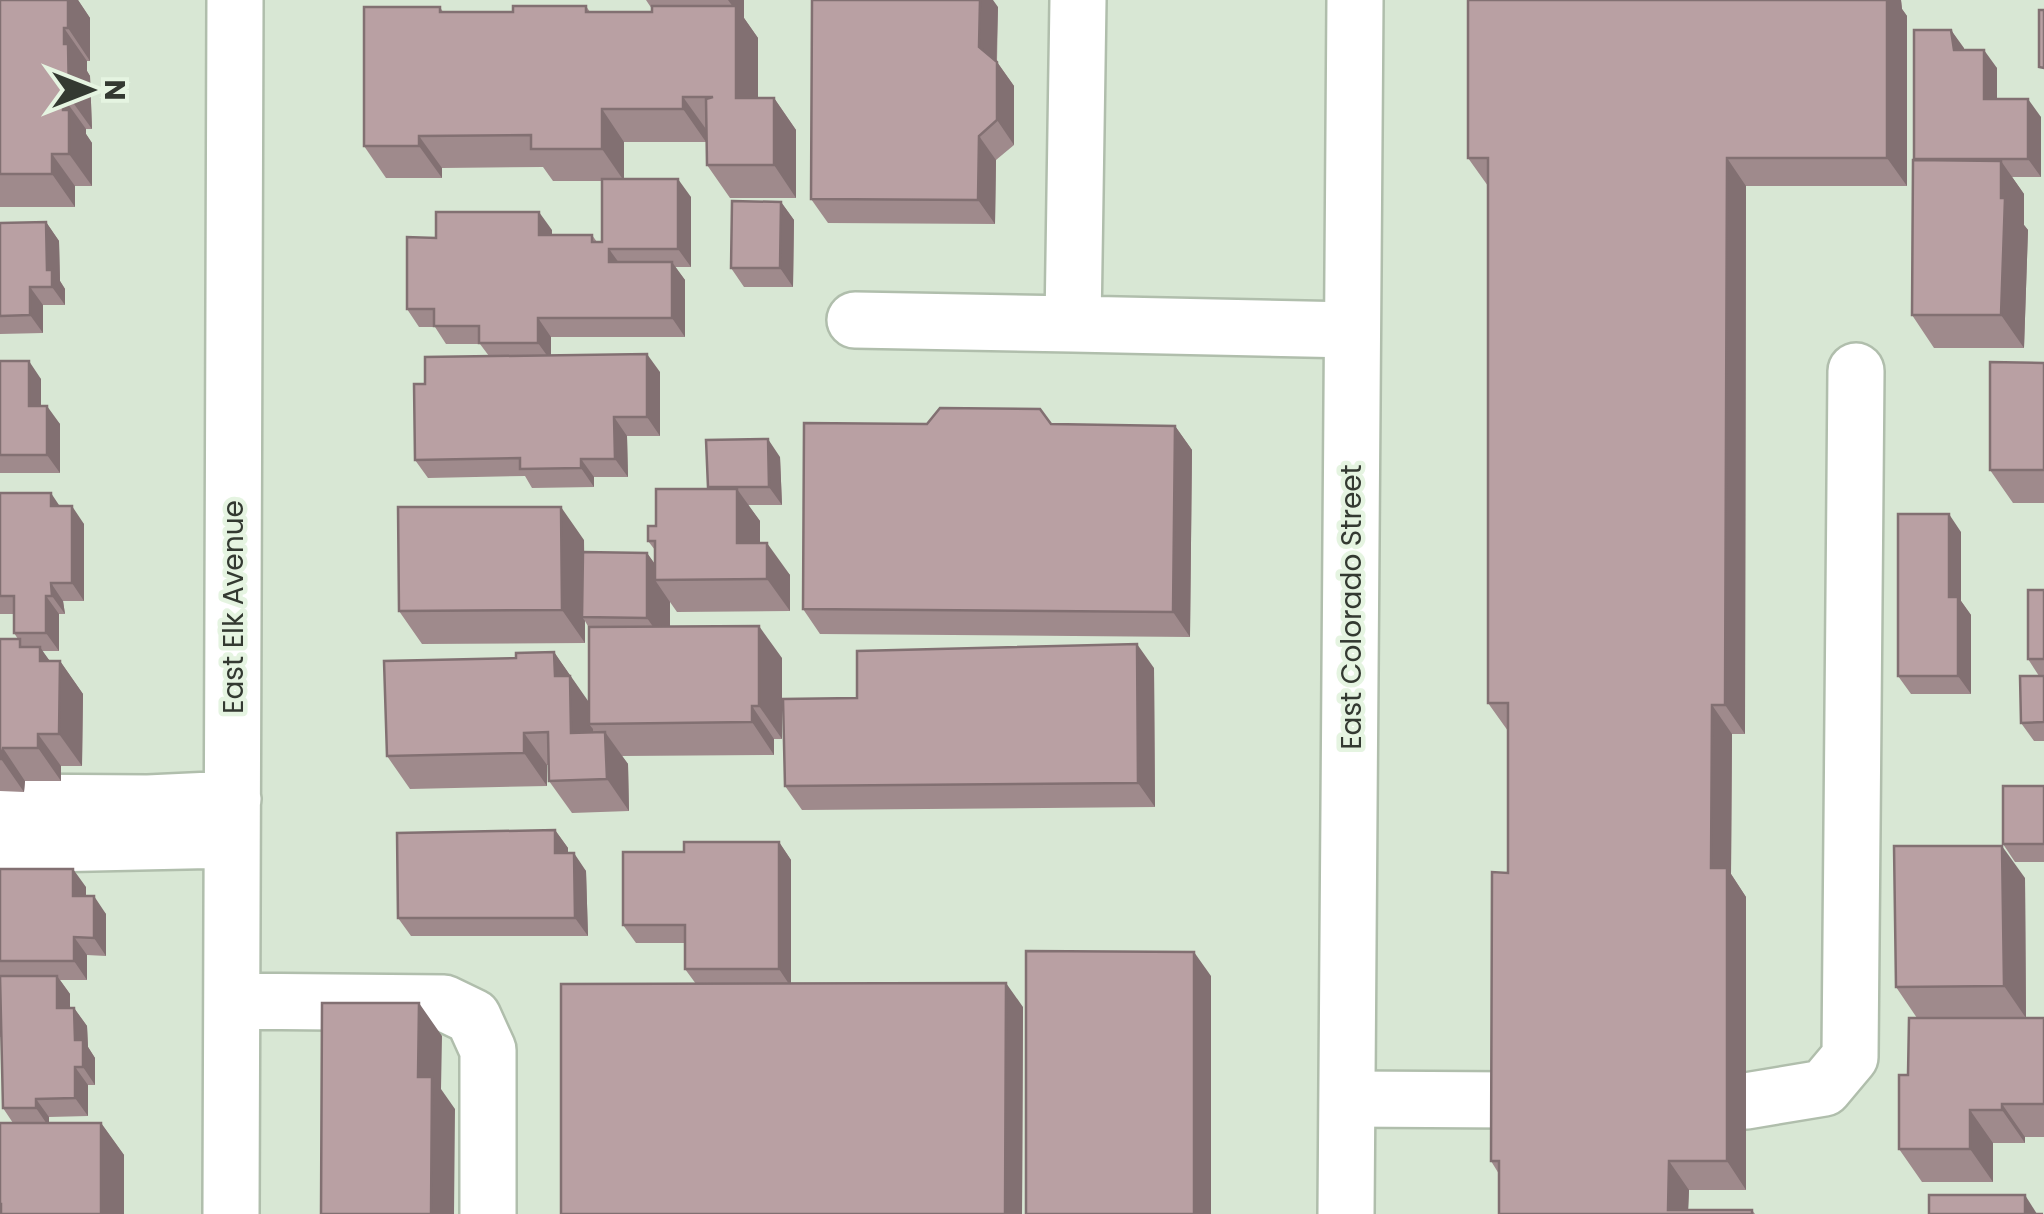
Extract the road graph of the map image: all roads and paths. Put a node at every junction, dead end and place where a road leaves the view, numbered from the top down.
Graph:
1 (235, 0) edge
2 (1078, 0) edge
3 (1355, 0) edge
4 (855, 320) dead end
5 (1072, 324) junction
6 (1352, 330) junction
7 (1856, 371) dead end
8 (0, 802) edge
9 (232, 819) junction
10 (0, 845) edge
11 (232, 1001) junction
12 (1348, 1099) junction
13 (1511, 1100) edge
14 (1746, 1101) dead end
15 (231, 1214) edge
16 (488, 1214) edge
17 (1346, 1214) edge

1 - 9 main road, East Elk Avenue
2 - 5 main road
3 - 6 main road, East Colorado Street
4 - 5 main road
5 - 6 main road
6 - 12 main road, East Colorado Street
7 - 14 main road
8 - 9 main road
9 - 10 main road
9 - 11 main road, East Elk Avenue
11 - 15 main road, East Elk Avenue
11 - 16 main road
12 - 13 main road
12 - 17 main road, East Colorado Street

